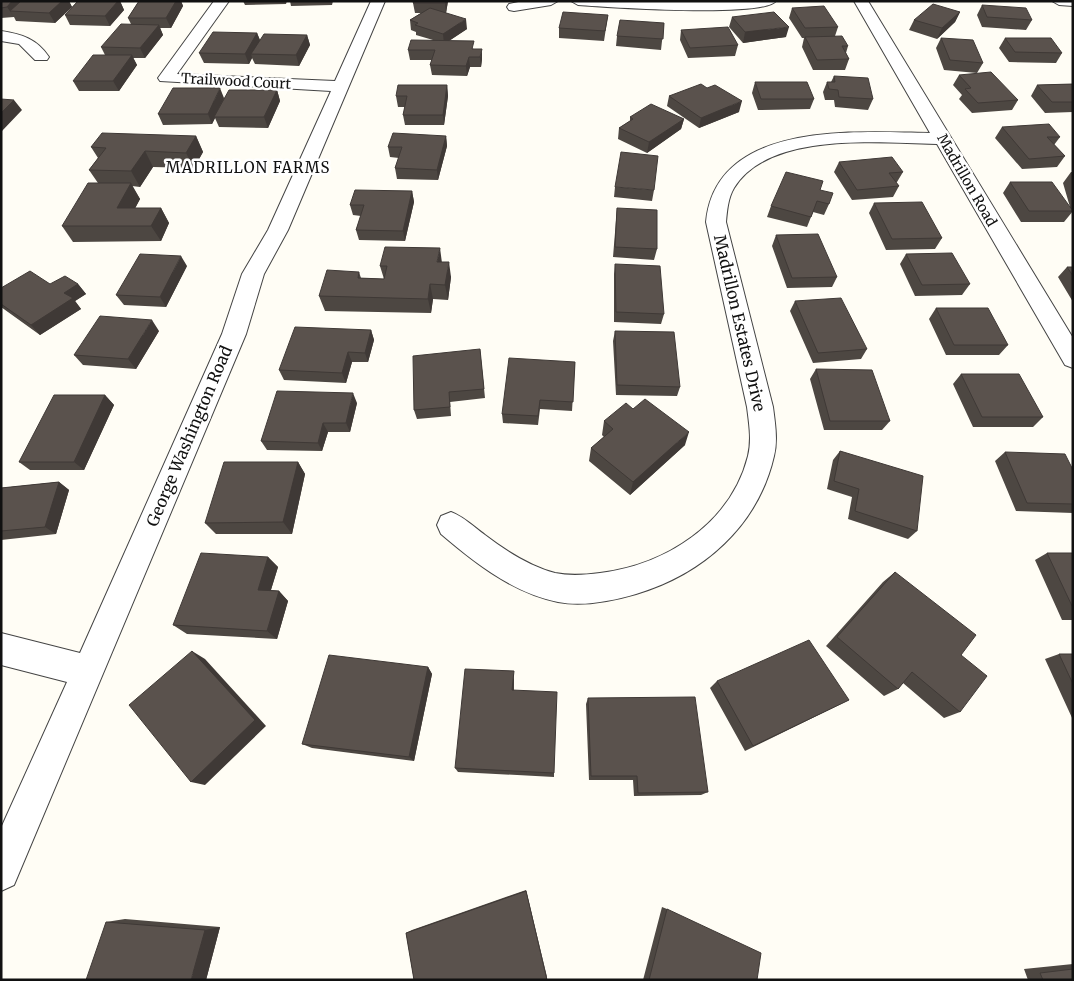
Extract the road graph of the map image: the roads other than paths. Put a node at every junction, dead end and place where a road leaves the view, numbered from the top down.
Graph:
1 (222, 1) edge
2 (378, 1) edge
3 (551, 1) edge
4 (578, 1) edge
5 (769, 1) edge
6 (861, 1) edge
7 (1059, 1) edge
8 (1073, 2) edge
9 (514, 7) dead end
10 (1, 36) edge
11 (41, 57) dead end
12 (340, 86) junction
13 (943, 139) junction
14 (1073, 359) edge
15 (451, 525) dead end
16 (1, 648) edge
17 (88, 671) junction
18 (1, 872) edge

1 - 12 street, Trailwood Court
2 - 12 street, George Washington Road
3 - 9 street
4 - 5 street
6 - 13 street, Madrillon Road
7 - 8 street
10 - 11 street
12 - 17 street, George Washington Road
13 - 14 street, Madrillon Road
13 - 15 street, Madrillon Estates Drive
16 - 17 street
17 - 18 street, George Washington Road

